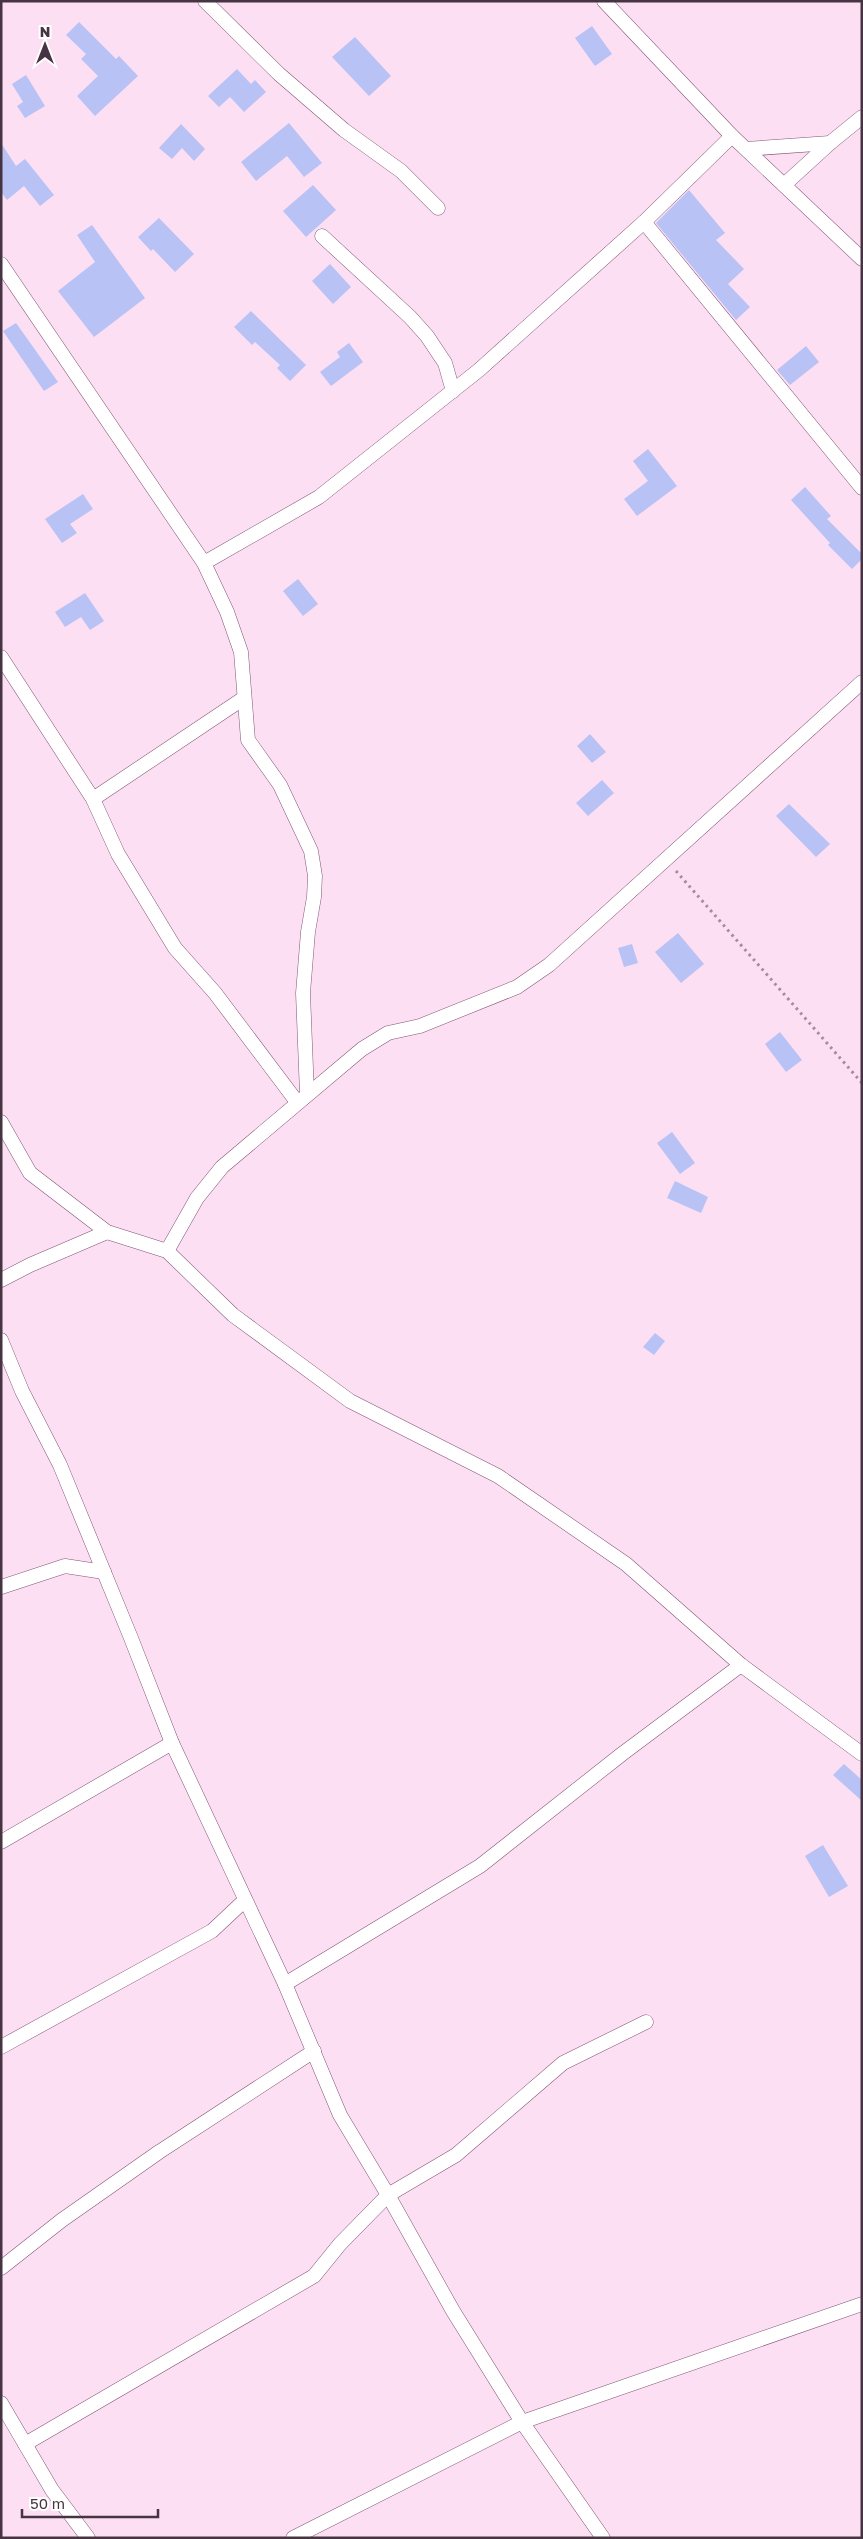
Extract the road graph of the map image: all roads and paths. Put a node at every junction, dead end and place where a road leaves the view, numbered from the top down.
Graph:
1 (204, 1) edge
2 (608, 3) edge
3 (862, 117) edge
4 (732, 136) junction
5 (830, 143) junction
6 (746, 148) junction
7 (784, 186) junction
8 (438, 208) dead end
9 (644, 222) junction
10 (322, 236) dead end
11 (862, 259) edge
12 (1, 264) edge
13 (452, 391) junction
14 (862, 488) edge
15 (204, 563) junction
16 (1, 657) edge
17 (862, 682) edge
18 (244, 698) junction
19 (93, 799) junction
20 (665, 859) junction
21 (862, 1083) edge
22 (302, 1098) junction
23 (1, 1122) edge
24 (107, 1232) junction
25 (167, 1251) junction
26 (1, 1280) edge
27 (1, 1340) edge
28 (104, 1572) junction
29 (1, 1587) edge
30 (741, 1666) junction
31 (172, 1743) junction
32 (862, 1754) edge
33 (1, 1842) edge
34 (245, 1900) junction
35 (284, 1984) junction
36 (646, 2022) dead end
37 (1, 2047) edge
38 (314, 2051) junction
39 (388, 2195) junction
40 (1, 2268) edge
41 (862, 2304) edge
42 (1, 2403) edge
43 (522, 2422) junction
44 (25, 2444) junction
45 (88, 2538) edge
46 (293, 2538) edge
47 (603, 2538) edge

1 - 8 street
2 - 4 street
3 - 5 street
4 - 6 street
4 - 9 street
5 - 6 street
5 - 7 street
6 - 7 street
7 - 11 street
9 - 13 street
9 - 14 street
10 - 13 street
12 - 15 street
13 - 15 street
15 - 18 street
16 - 19 street
17 - 20 street
18 - 19 street
18 - 22 street
19 - 22 street
20 - 21 path
20 - 22 street
22 - 25 street
23 - 24 street
24 - 25 street
24 - 26 street
25 - 30 street
27 - 28 street
28 - 29 street
28 - 31 street
30 - 32 street
30 - 35 street
31 - 33 street
31 - 34 street
34 - 35 street
34 - 37 street
35 - 38 street
36 - 39 street
38 - 39 street
38 - 40 street
39 - 43 street
39 - 44 street
41 - 43 street
42 - 44 street
43 - 46 street
43 - 47 street
44 - 45 street

